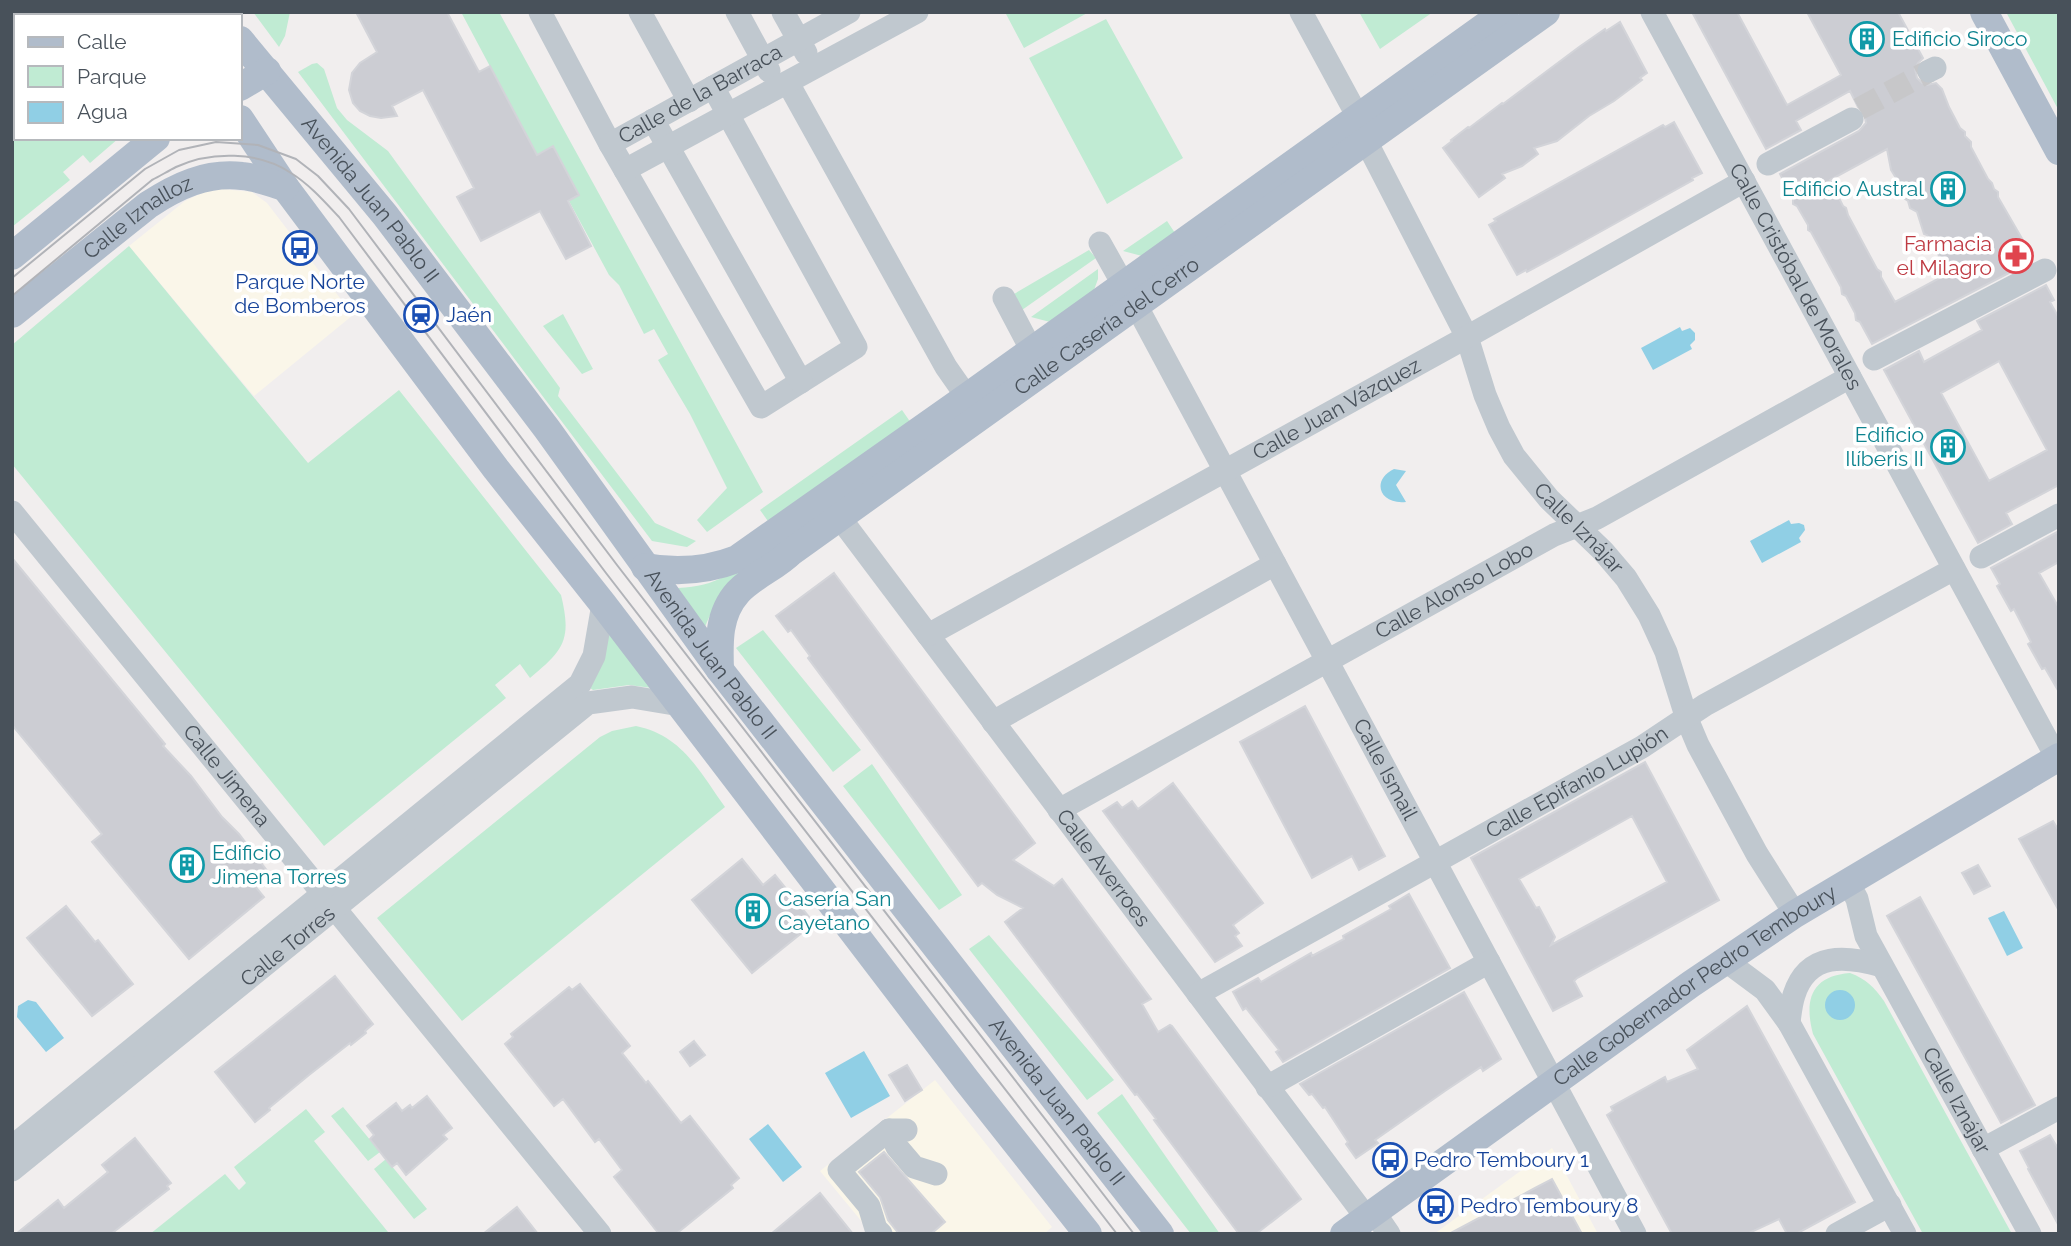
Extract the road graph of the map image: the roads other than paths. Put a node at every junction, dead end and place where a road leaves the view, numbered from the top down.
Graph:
1 (540, 12) edge
2 (640, 12) edge
3 (737, 12) edge
4 (783, 12) edge
5 (849, 12) edge
6 (917, 12) edge
7 (1301, 12) edge
8 (1505, 12) edge
9 (1546, 12) edge
10 (1652, 12) edge
11 (1984, 12) edge
12 (885, 20) edge
13 (799, 40) junction
14 (242, 42) edge
15 (763, 60) junction
16 (814, 68) junction
17 (267, 71) junction
18 (783, 85) junction
19 (242, 86) edge
20 (713, 87) junction
21 (689, 101) junction
22 (728, 115) junction
23 (1859, 115) tunnel mouth
24 (653, 120) junction
25 (242, 122) edge
26 (1362, 129) junction
27 (154, 140) edge
28 (610, 144) junction
29 (669, 147) junction
30 (2059, 151) edge
31 (1768, 164) dead end
32 (625, 170) junction
33 (1744, 181) junction
34 (285, 187) junction
35 (1100, 243) dead end
36 (12, 256) edge
37 (2045, 270) dead end
38 (1130, 296) junction
39 (1004, 298) dead end
40 (12, 314) edge
41 (1467, 337) junction
42 (1032, 351) junction
43 (1874, 359) dead end
44 (1850, 377) junction
45 (801, 382) junction
46 (967, 397) junction
47 (1224, 471) junction
48 (12, 512) edge
49 (2059, 515) edge
50 (840, 518) junction
51 (1577, 526) junction
52 (1981, 557) dead end
53 (1275, 564) junction
54 (645, 567) junction
55 (1954, 569) junction
56 (603, 604) junction
57 (928, 635) junction
58 (1327, 661) junction
59 (720, 670) junction
60 (680, 705) junction
61 (1687, 719) junction
62 (993, 722) junction
63 (2058, 759) edge
64 (1059, 810) junction
65 (1435, 862) junction
66 (1848, 882) junction
67 (329, 901) junction
68 (1795, 914) junction
69 (1726, 961) junction
70 (1489, 962) junction
71 (1882, 966) junction
72 (1198, 994) junction
73 (1789, 1023) junction
74 (1555, 1083) junction
75 (1267, 1087) junction
76 (2059, 1108) edge
77 (12, 1147) edge
78 (1983, 1149) junction
79 (12, 1170) edge
80 (936, 1174) dead end
81 (1890, 1205) junction
82 (1368, 1224) edge
83 (600, 1234) edge
84 (881, 1234) edge
85 (1088, 1234) edge
86 (1160, 1234) edge
87 (1635, 1234) edge
88 (1837, 1234) edge
89 (1906, 1234) edge
90 (2030, 1234) edge

1 - 28 street, Calle de la Barraca
2 - 21 street
3 - 15 street
4 - 13 street
5 - 13 street, Calle de la Barraca
6 - 12 street
7 - 26 street, Calle Iznájar
8 - 26 main road, Calle Casería del Cerro
9 - 26 main road, Calle Casería del Cerro
10 - 33 street, Calle Cristóbal de Morales
11 - 30 main road
12 - 16 street
13 - 15 street, Calle de la Barraca
13 - 16 street
14 - 17 main road, Avenida Juan Pablo II
15 - 18 street
15 - 20 street, Calle de la Barraca
16 - 18 street
17 - 19 main road
17 - 54 main road, Avenida Juan Pablo II
18 - 22 street
18 - 46 street
20 - 21 street, Calle de la Barraca
20 - 22 street
21 - 24 street, Calle de la Barraca
22 - 29 street
22 - 45 street
23 - 31 street
24 - 28 street, Calle de la Barraca
24 - 29 street
25 - 34 main road
26 - 38 main road, Calle Casería del Cerro
26 - 41 street, Calle Iznájar
27 - 36 main road
28 - 32 street
29 - 32 street
29 - 45 street
32 - 45 street
33 - 41 street, Calle Juan Vázquez
33 - 44 street, Calle Cristóbal de Morales
34 - 40 main road, Calle Iznalloz
34 - 56 main road
35 - 38 street, Calle Ismail
37 - 43 street
38 - 42 main road, Calle Casería del Cerro
38 - 47 street, Calle Ismail
38 - 50 main road, Calle Casería del Cerro
39 - 42 street
41 - 47 street, Calle Juan Vázquez
41 - 51 street, Calle Iznájar
42 - 46 main road, Calle Casería del Cerro
44 - 51 street, Calle Alonso Lobo
44 - 55 street, Calle Cristóbal de Morales
46 - 54 main road, Calle Casería del Cerro
47 - 53 street, Calle Ismail
47 - 57 street, Calle Juan Vázquez
48 - 67 street, Calle Jimena
49 - 52 street
50 - 57 street, Calle Averroes
50 - 59 main road, Calle Casería del Cerro
51 - 58 street, Calle Alonso Lobo
51 - 61 street, Calle Iznájar
53 - 58 street, Calle Ismail
53 - 62 street
54 - 59 main road, Avenida Juan Pablo II
55 - 61 street, Calle Epifanio Lupión
55 - 63 street, Calle Cristóbal de Morales
56 - 60 main road
56 - 67 street, Calle Torres
57 - 62 street, Calle Averroes
58 - 64 street, Calle Alonso Lobo
58 - 65 street, Calle Ismail
59 - 86 main road, Avenida Juan Pablo II
60 - 67 street, Calle Torres
60 - 85 main road
61 - 65 street, Calle Epifanio Lupión
61 - 68 street, Calle Iznájar
62 - 64 street, Calle Averroes
63 - 66 main road, Calle Gobernador Pedro Temboury
64 - 72 street, Calle Averroes
65 - 70 street, Calle Ismail
65 - 72 street, Calle Epifanio Lupión
66 - 68 main road, Calle Gobernador Pedro Temboury
66 - 71 street, Calle Iznájar
67 - 77 street, Calle Torres
67 - 79 street, Calle Torres
67 - 83 street, Calle Jimena
68 - 69 main road, Calle Gobernador Pedro Temboury
69 - 73 street
69 - 74 main road, Calle Gobernador Pedro Temboury
70 - 74 street, Calle Ismail
70 - 75 street
71 - 73 street
71 - 78 street, Calle Iznájar
72 - 75 street, Calle Averroes
73 - 81 street
74 - 82 main road, Calle Gobernador Pedro Temboury
74 - 87 street, Calle Ismail
75 - 82 street, Calle Averroes
76 - 78 street
78 - 90 street, Calle Iznájar
80 - 84 street
81 - 88 street
81 - 89 street

